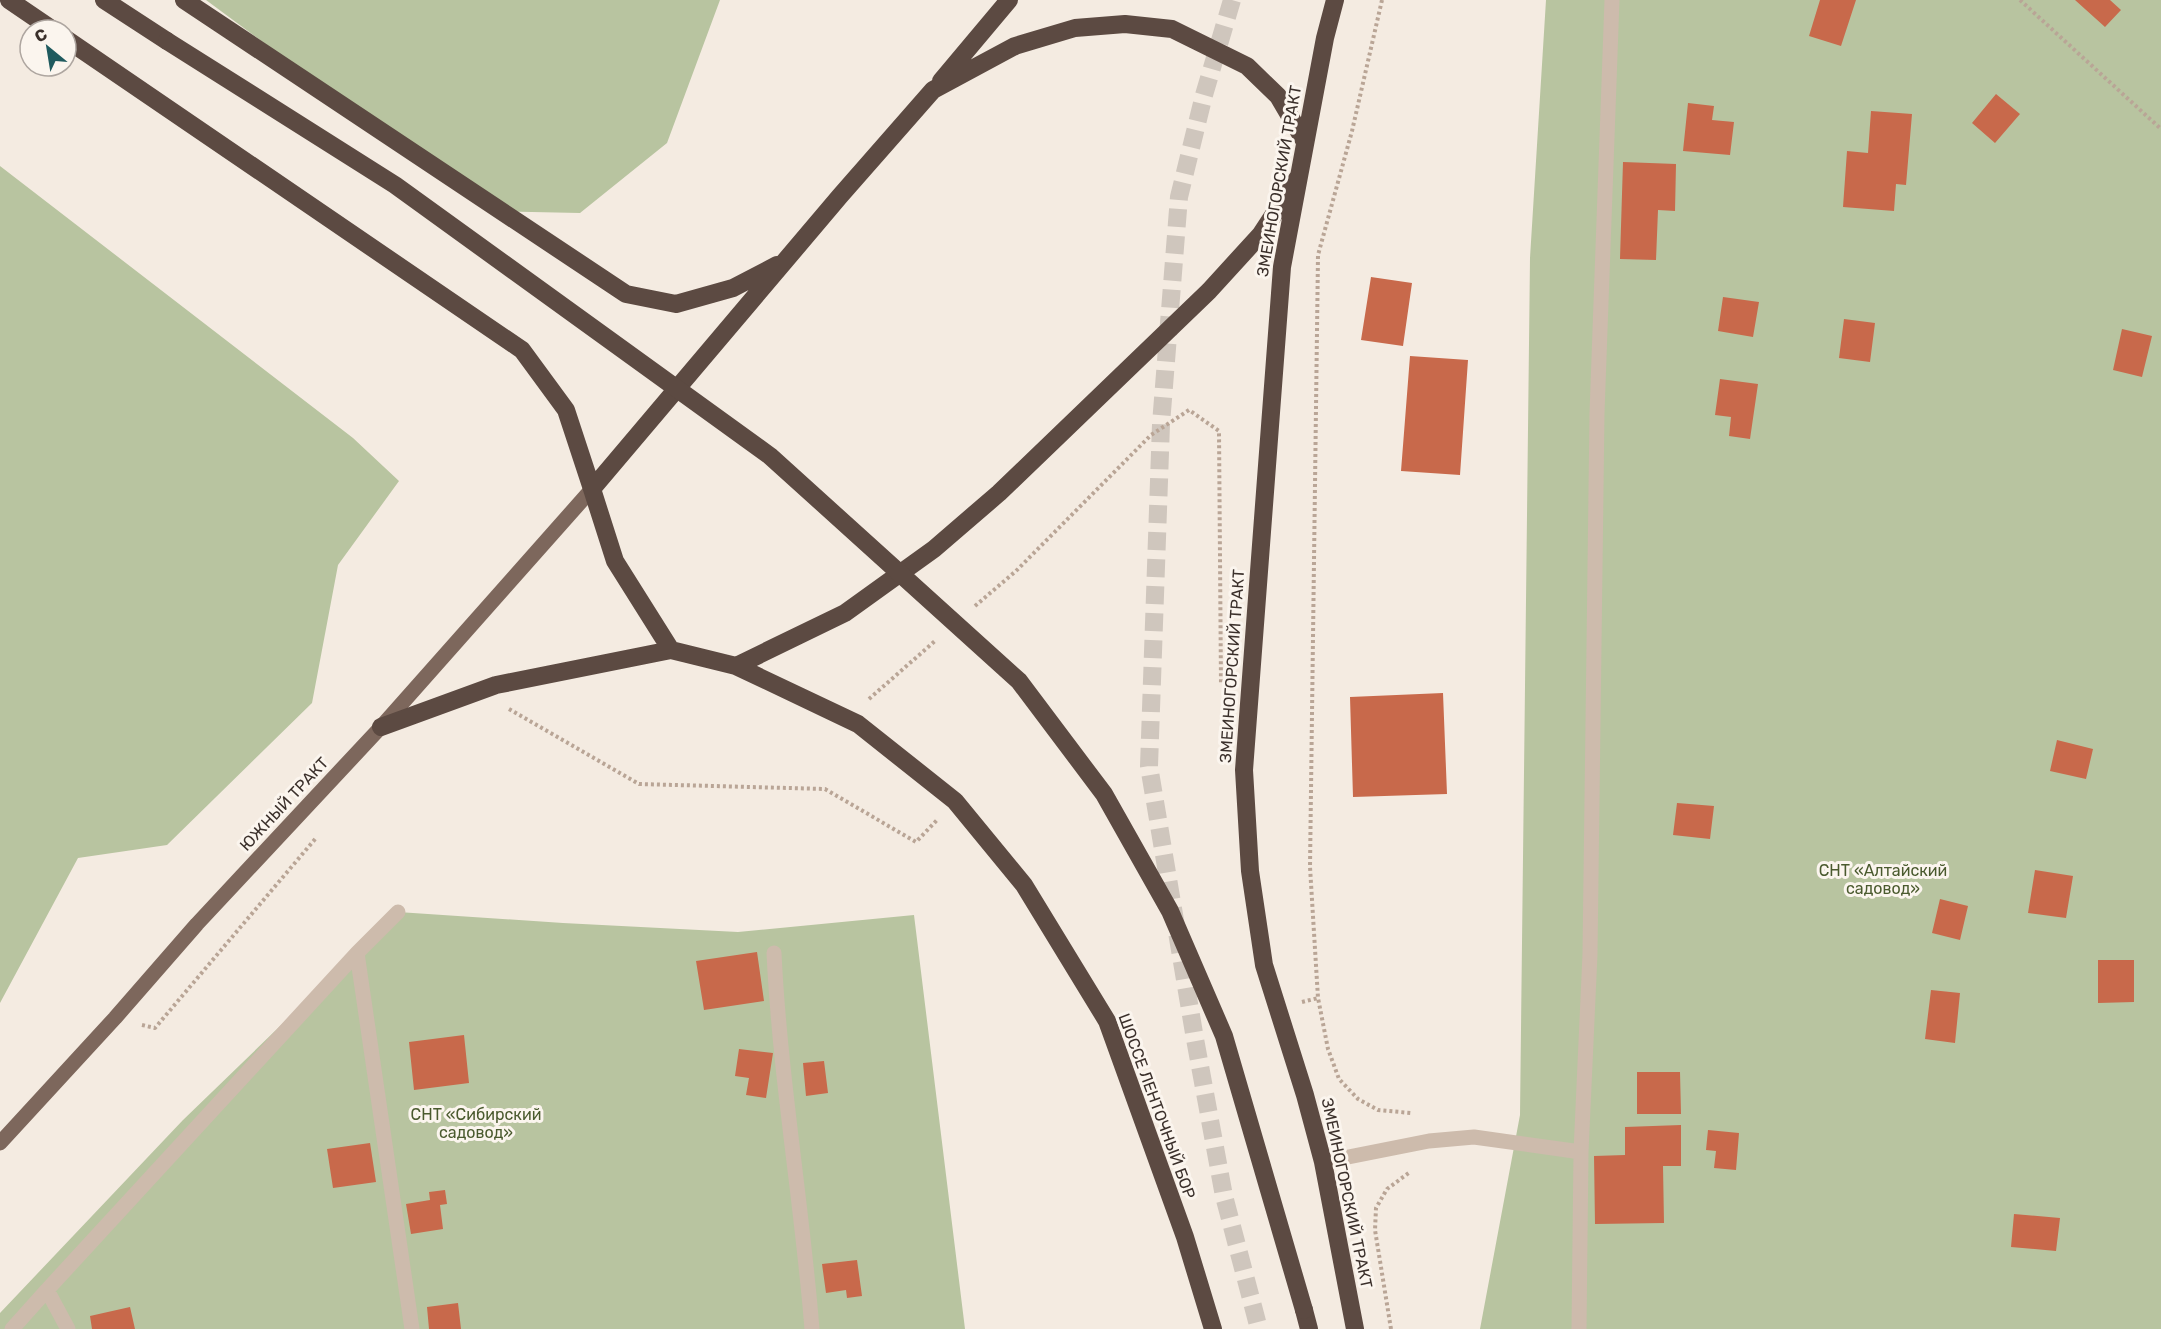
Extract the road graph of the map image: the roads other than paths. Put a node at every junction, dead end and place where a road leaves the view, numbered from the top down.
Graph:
1 (9, 0) edge
2 (104, 0) edge
3 (184, 0) edge
4 (1010, 0) edge
5 (1335, 0) edge
6 (1612, 0) edge
7 (35, 18) edge
8 (78, 47) edge
9 (933, 90) junction
10 (1305, 141) junction
11 (1299, 176) junction
12 (787, 260) junction
13 (592, 489) junction
14 (671, 650) junction
15 (736, 666) junction
16 (381, 727) junction
17 (398, 912) dead end
18 (357, 953) junction
19 (774, 953) dead end
20 (0, 1143) edge
21 (1581, 1152) junction
22 (1323, 1162) junction
23 (47, 1290) junction
24 (12, 1329) edge
25 (68, 1329) edge
26 (412, 1329) edge
27 (812, 1329) edge
28 (1213, 1329) edge
29 (1309, 1329) edge
30 (1355, 1329) edge
31 (1579, 1329) edge

1 - 7 highway
2 - 29 highway, bridge
3 - 12 highway
4 - 9 highway
5 - 10 highway, ЗМЕИНОГОРСКИЙ ТРАКТ
6 - 21 lane
8 - 13 highway
9 - 10 highway
9 - 12 highway
10 - 11 highway, ЗМЕИНОГОРСКИЙ ТРАКТ
11 - 15 highway
11 - 22 highway, ЗМЕИНОГОРСКИЙ ТРАКТ
12 - 13 highway
13 - 14 highway
13 - 16 main road, ЮЖНЫЙ ТРАКТ
14 - 15 highway, ШОССЕ ЛЕНТОЧНЫЙ БОР
14 - 16 highway
15 - 28 highway, ШОССЕ ЛЕНТОЧНЫЙ БОР
16 - 20 main road, ЮЖНЫЙ ТРАКТ
17 - 18 lane
18 - 23 lane
18 - 26 lane
19 - 27 lane
21 - 22 lane
21 - 31 lane
22 - 30 highway, ЗМЕИНОГОРСКИЙ ТРАКТ
23 - 24 lane
23 - 25 lane

